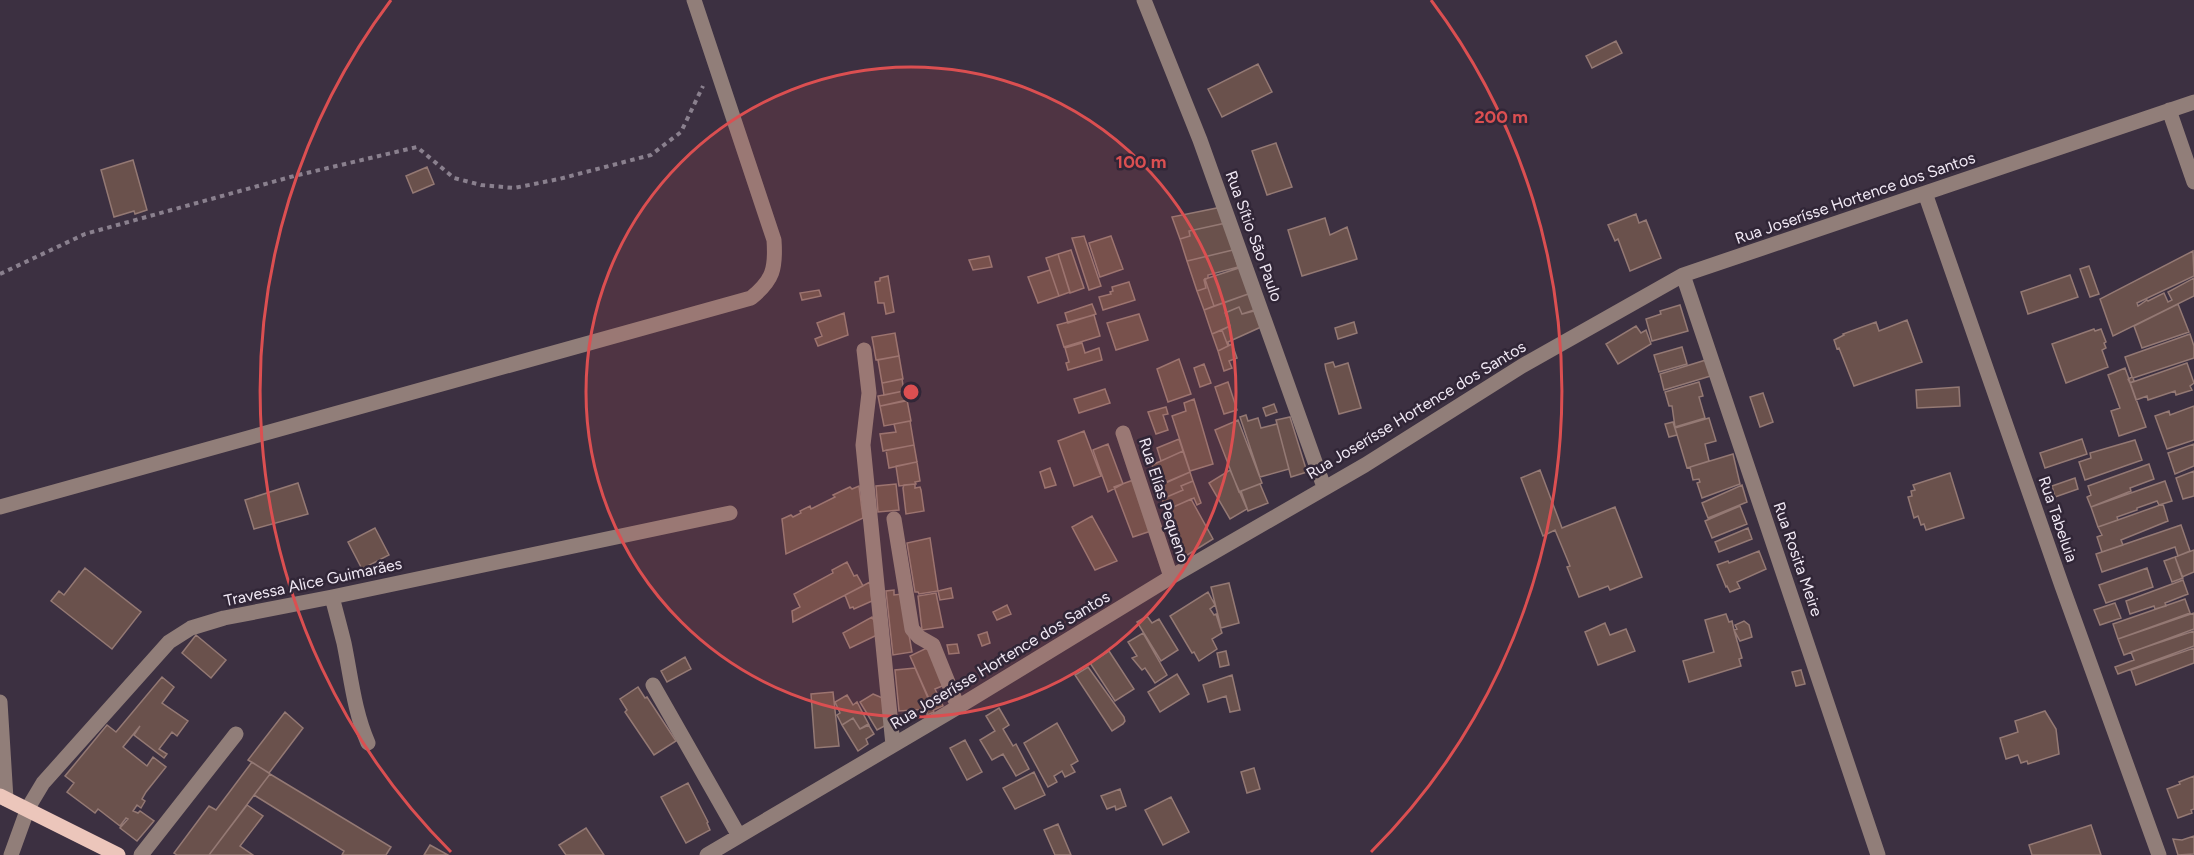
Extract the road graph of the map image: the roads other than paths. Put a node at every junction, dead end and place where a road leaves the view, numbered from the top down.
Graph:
1 (694, 0) edge
2 (1144, 0) edge
3 (2194, 102) edge
4 (2169, 110) junction
5 (2194, 182) edge
6 (1926, 193) junction
7 (1683, 275) junction
8 (864, 350) dead end
9 (1123, 433) dead end
10 (1324, 487) junction
11 (0, 507) edge
12 (730, 513) dead end
13 (894, 519) dead end
14 (1171, 577) junction
15 (332, 597) junction
16 (653, 685) dead end
17 (0, 702) edge
18 (958, 707) junction
19 (236, 734) dead end
20 (368, 743) dead end
21 (893, 745) junction
22 (3, 797) edge
23 (28, 808) junction
24 (739, 836) junction
25 (11, 855) edge
26 (118, 855) edge
27 (141, 855) edge
28 (707, 855) edge
29 (1878, 855) edge
30 (2160, 855) edge

1 - 11 street
2 - 10 street, Rua Sítio São Paulo
3 - 4 street, Rua Joserísse Hortence dos Santos
4 - 5 street
4 - 6 street, Rua Joserísse Hortence dos Santos
6 - 7 street, Rua Joserísse Hortence dos Santos
6 - 30 street, Rua Tabeluia
7 - 10 street, Rua Joserísse Hortence dos Santos
7 - 29 street, Rua Rosita Meire
8 - 21 street
9 - 14 street, Rua Elías Pequeno
10 - 14 street, Rua Joserísse Hortence dos Santos
12 - 15 street, Travessa Alice Guimarães
13 - 18 street
14 - 18 street, Rua Joserísse Hortence dos Santos
15 - 20 street
15 - 23 street, Travessa Alice Guimarães
16 - 24 street
17 - 22 street
18 - 21 street, Rua Joserísse Hortence dos Santos
19 - 27 street
21 - 24 street, Rua Joserísse Hortence dos Santos
22 - 23 main road
23 - 25 street, Travessa Alice Guimarães
23 - 26 main road
24 - 28 street, Rua Joserísse Hortence dos Santos

